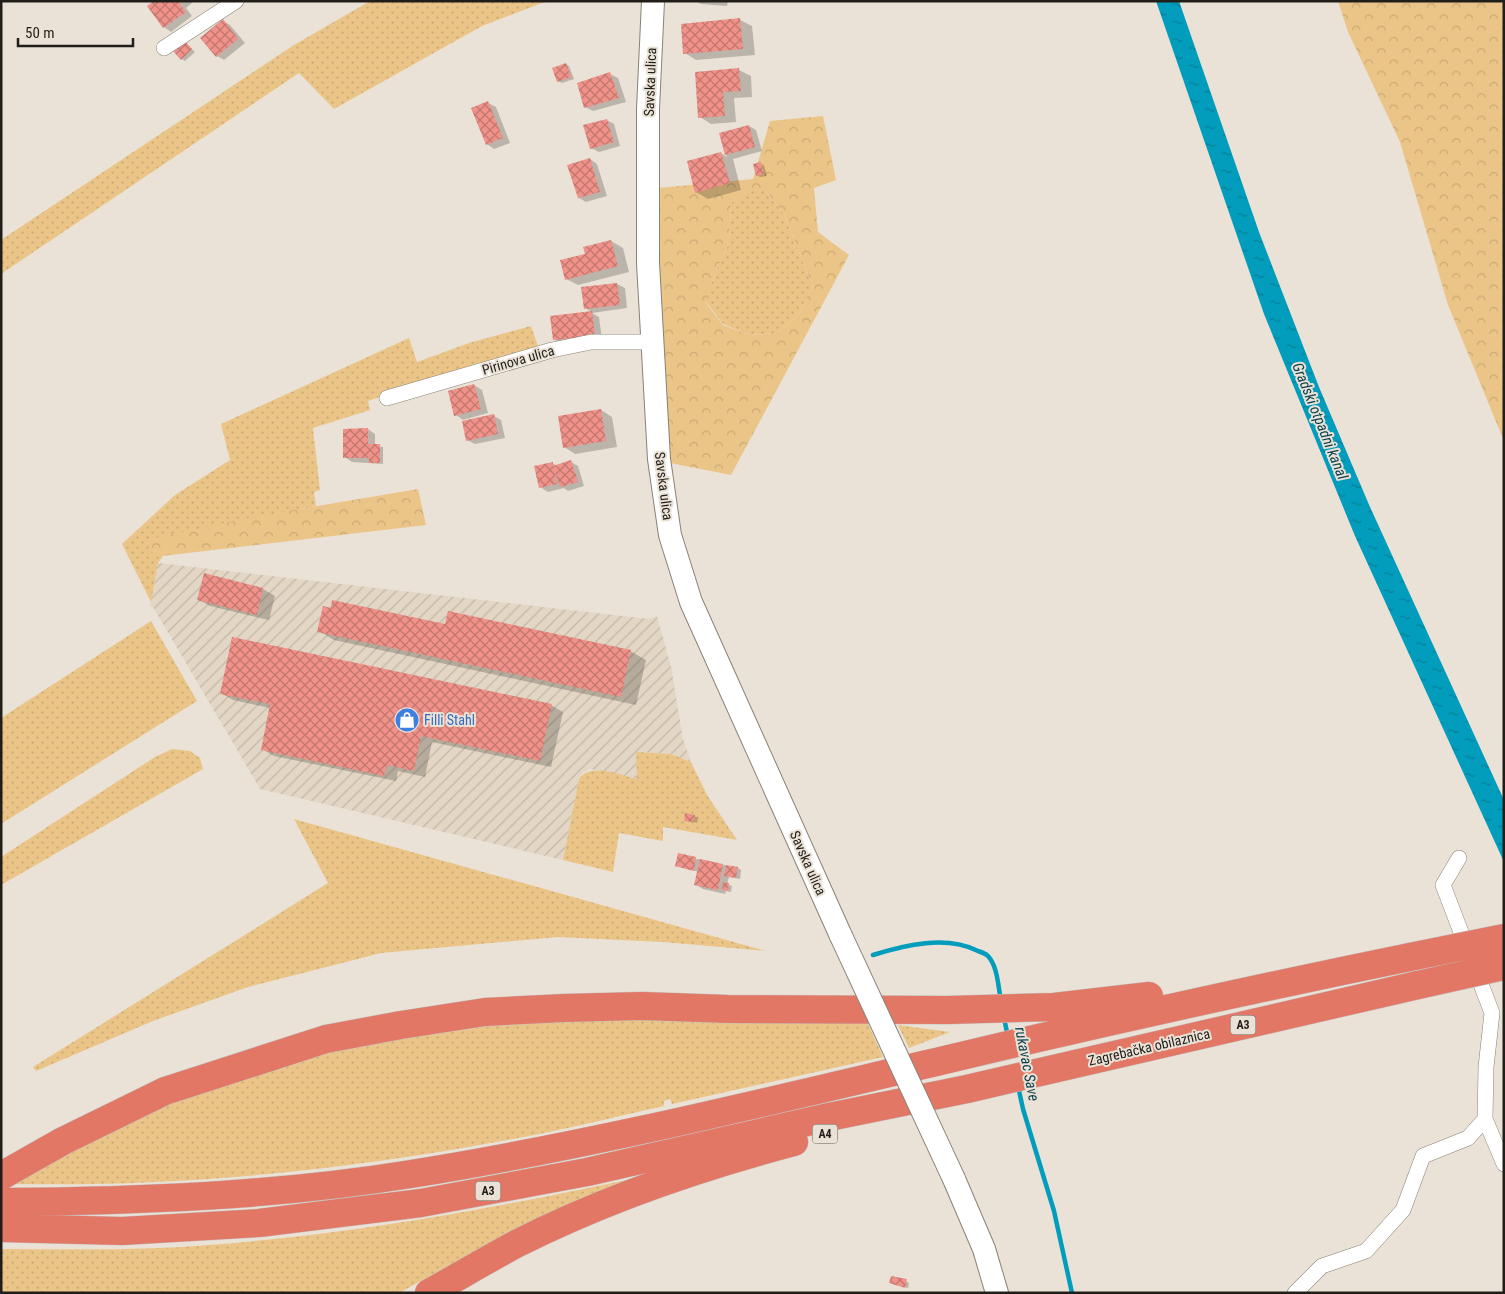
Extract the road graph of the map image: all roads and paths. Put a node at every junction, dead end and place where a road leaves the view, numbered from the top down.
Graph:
1 (236, 1) edge
2 (653, 1) edge
3 (164, 48) dead end
4 (652, 342) junction
5 (387, 398) dead end
6 (1459, 858) dead end
7 (1504, 938) edge
8 (1504, 966) edge
9 (1325, 975) junction
10 (968, 1093) junction
11 (1485, 1119) junction
12 (1504, 1164) edge
13 (1, 1176) edge
14 (1, 1202) edge
15 (1, 1228) edge
16 (429, 1293) edge
17 (997, 1293) edge
18 (1296, 1293) edge

1 - 3 street
2 - 4 main road, Savska ulica
4 - 5 street, Pirinova ulica
4 - 17 main road, Savska ulica, bridge
6 - 11 street
7 - 9 highway, A3, bridge
8 - 10 highway, Zagrebačka obilaznica / A3, bridge
9 - 13 highway
9 - 14 highway, A3
10 - 15 highway, A3
10 - 16 highway, A4
11 - 12 street
11 - 18 street

